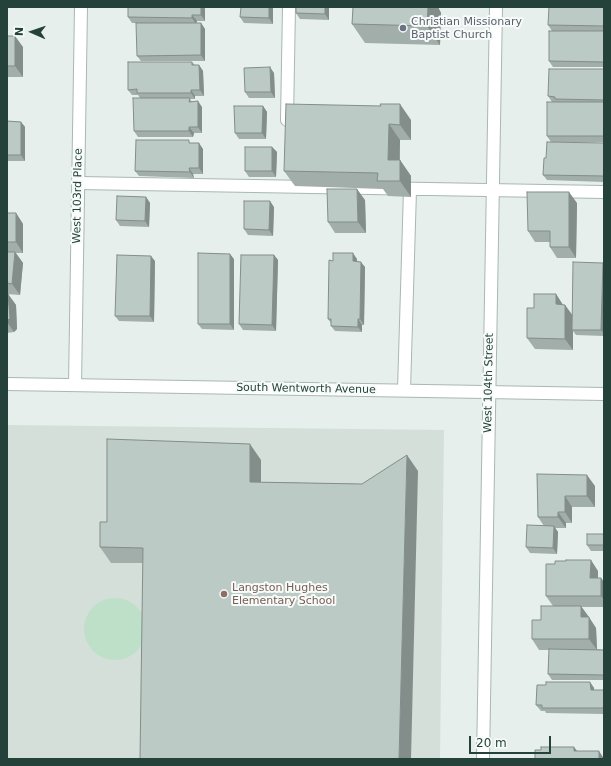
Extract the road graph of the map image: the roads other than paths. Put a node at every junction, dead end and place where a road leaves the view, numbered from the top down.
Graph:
1 (81, 7) edge
2 (289, 7) edge
3 (496, 7) edge
4 (287, 132) edge
5 (286, 171) edge
6 (78, 183) junction
7 (286, 187) junction
8 (410, 190) junction
9 (492, 192) junction
10 (604, 192) edge
11 (7, 384) edge
12 (75, 385) junction
13 (404, 390) junction
14 (489, 392) junction
15 (604, 394) edge
16 (483, 759) edge

1 - 6 street, West 103rd Place
2 - 4 street
3 - 9 street, West 104th Street
5 - 7 street
6 - 7 street
6 - 12 street, West 103rd Place
7 - 8 street
8 - 9 street
8 - 13 street
9 - 10 street
9 - 14 street, West 104th Street
11 - 12 street, South Wentworth Avenue
12 - 13 street, South Wentworth Avenue
13 - 14 street, South Wentworth Avenue
14 - 15 street, South Wentworth Avenue
14 - 16 street, West 104th Street

